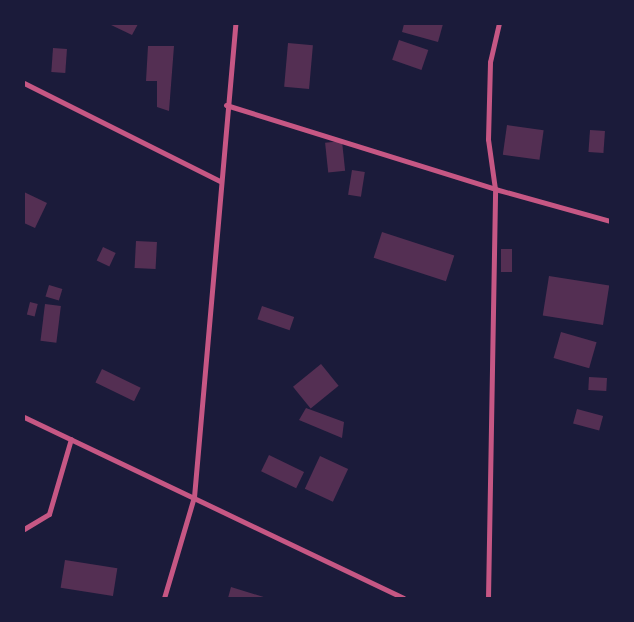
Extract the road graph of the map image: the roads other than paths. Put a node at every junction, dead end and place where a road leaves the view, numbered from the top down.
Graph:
1 (235, 24) edge
2 (500, 24) edge
3 (24, 83) edge
4 (226, 105) junction
5 (220, 181) junction
6 (495, 189) junction
7 (610, 221) edge
8 (24, 417) edge
9 (71, 439) junction
10 (194, 498) junction
11 (24, 529) edge
12 (164, 598) edge
13 (403, 598) edge
14 (488, 598) edge

1 - 4 street
2 - 6 street
3 - 5 street
4 - 5 street
4 - 6 street
5 - 10 street
6 - 7 street
6 - 14 street
8 - 9 street
9 - 10 street
9 - 11 street
10 - 12 street
10 - 13 street

